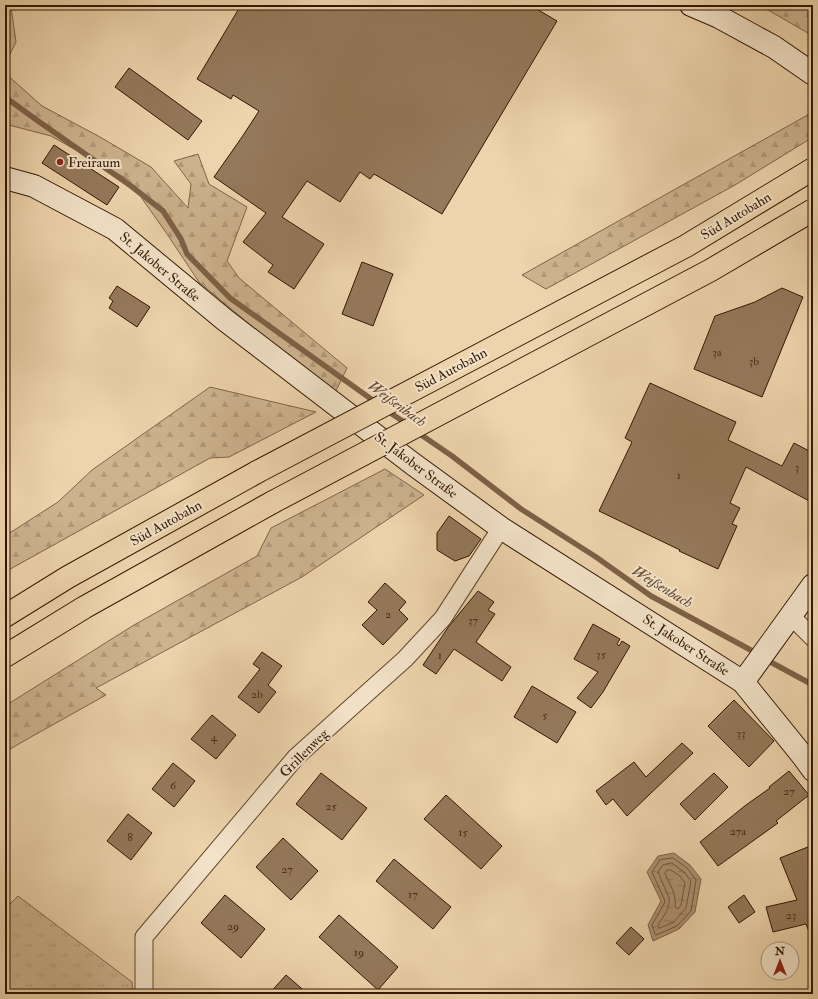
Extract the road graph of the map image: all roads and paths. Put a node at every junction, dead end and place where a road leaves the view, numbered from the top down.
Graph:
1 (691, 5) edge
2 (813, 74) edge
3 (813, 169) edge
4 (5, 178) edge
5 (813, 210) edge
6 (501, 528) junction
7 (813, 585) edge
8 (5, 616) edge
9 (791, 616) junction
10 (813, 638) edge
11 (5, 656) edge
12 (743, 682) junction
13 (813, 770) edge
14 (144, 994) edge

1 - 2 main road
3 - 8 highway, Süd Autobahn, bridge
4 - 6 main road, St. Jakober Straße
5 - 11 highway, bridge
6 - 12 main road, St. Jakober Straße
6 - 14 street, Grillenweg
7 - 9 main road
9 - 10 street
9 - 12 main road
12 - 13 main road, St. Jakober Straße

